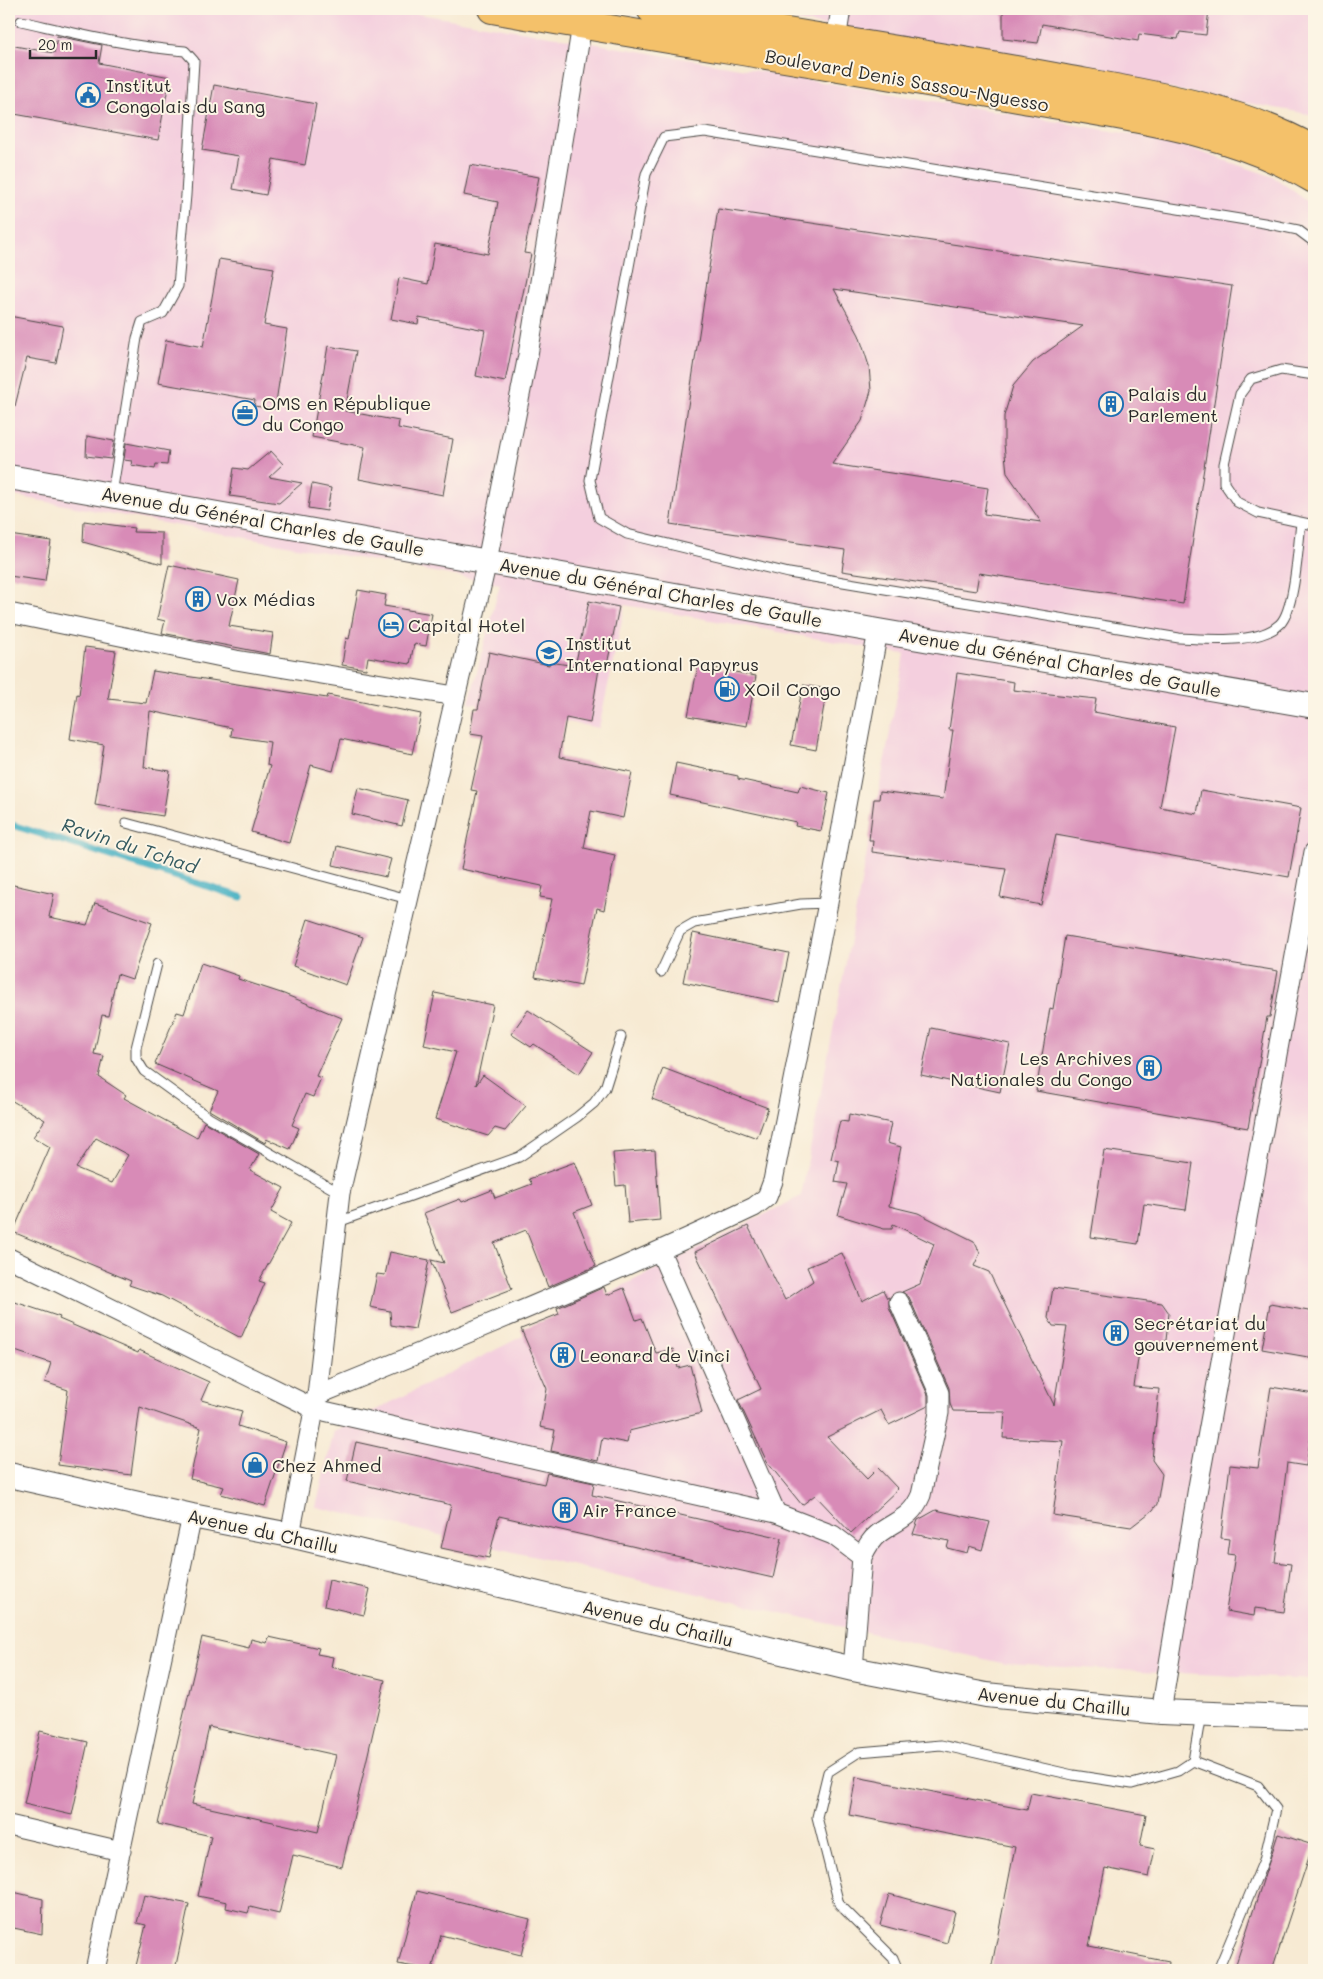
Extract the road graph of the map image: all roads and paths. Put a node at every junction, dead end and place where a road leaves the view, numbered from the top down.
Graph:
1 (492, 9) edge
2 (651, 9) edge
3 (841, 9) edge
4 (21, 22) dead end
5 (582, 25) junction
6 (836, 40) junction
7 (1314, 150) edge
8 (1314, 179) edge
9 (1314, 242) edge
10 (1314, 375) edge
11 (9, 477) edge
12 (112, 495) junction
13 (1301, 523) junction
14 (1314, 525) edge
15 (487, 561) junction
16 (9, 613) edge
17 (878, 631) junction
18 (455, 696) junction
19 (1314, 706) edge
20 (126, 823) dead end
21 (1314, 852) edge
22 (408, 899) junction
23 (828, 903) junction
24 (157, 964) dead end
25 (661, 972) dead end
26 (621, 1037) dead end
27 (340, 1193) junction
28 (338, 1222) junction
29 (660, 1251) junction
30 (9, 1258) edge
31 (899, 1302) dead end
32 (316, 1402) junction
33 (9, 1475) edge
34 (776, 1513) junction
35 (192, 1516) junction
36 (290, 1535) junction
37 (862, 1557) junction
38 (853, 1670) junction
39 (1161, 1712) junction
40 (1202, 1713) junction
41 (1314, 1718) edge
42 (1193, 1761) junction
43 (9, 1825) edge
44 (121, 1850) junction
45 (95, 1970) edge
46 (898, 1970) edge
47 (1218, 1970) edge

1 - 5 main road, Boulevard Denis Sassou-Nguesso
2 - 6 main road, Boulevard Denis Sassou-Nguesso
3 - 6 street
4 - 12 lane
5 - 8 main road, Boulevard Denis Sassou-Nguesso
5 - 15 street
6 - 7 main road, Boulevard Denis Sassou-Nguesso
9 - 13 lane
10 - 13 lane
11 - 12 street, Avenue du Général Charles de Gaulle
12 - 15 street, Avenue du Général Charles de Gaulle
13 - 14 lane
15 - 17 street, Avenue du Général Charles de Gaulle
15 - 18 street
16 - 18 street
17 - 19 street, Avenue du Général Charles de Gaulle
17 - 23 street
18 - 22 street
20 - 22 lane
21 - 39 street
22 - 27 street
23 - 25 lane
23 - 29 street
24 - 27 lane
26 - 28 lane
27 - 28 street
28 - 32 street
29 - 32 street
29 - 34 street
30 - 32 street
31 - 37 street
32 - 34 street
32 - 36 street
33 - 35 street, Avenue du Chaillu
34 - 37 street
35 - 36 street, Avenue du Chaillu
35 - 44 street
36 - 38 street, Avenue du Chaillu
37 - 38 street
38 - 39 street, Avenue du Chaillu
39 - 40 street, Avenue du Chaillu
40 - 41 street, Avenue du Chaillu
40 - 42 lane
42 - 46 lane
42 - 47 lane
43 - 44 street
44 - 45 street

